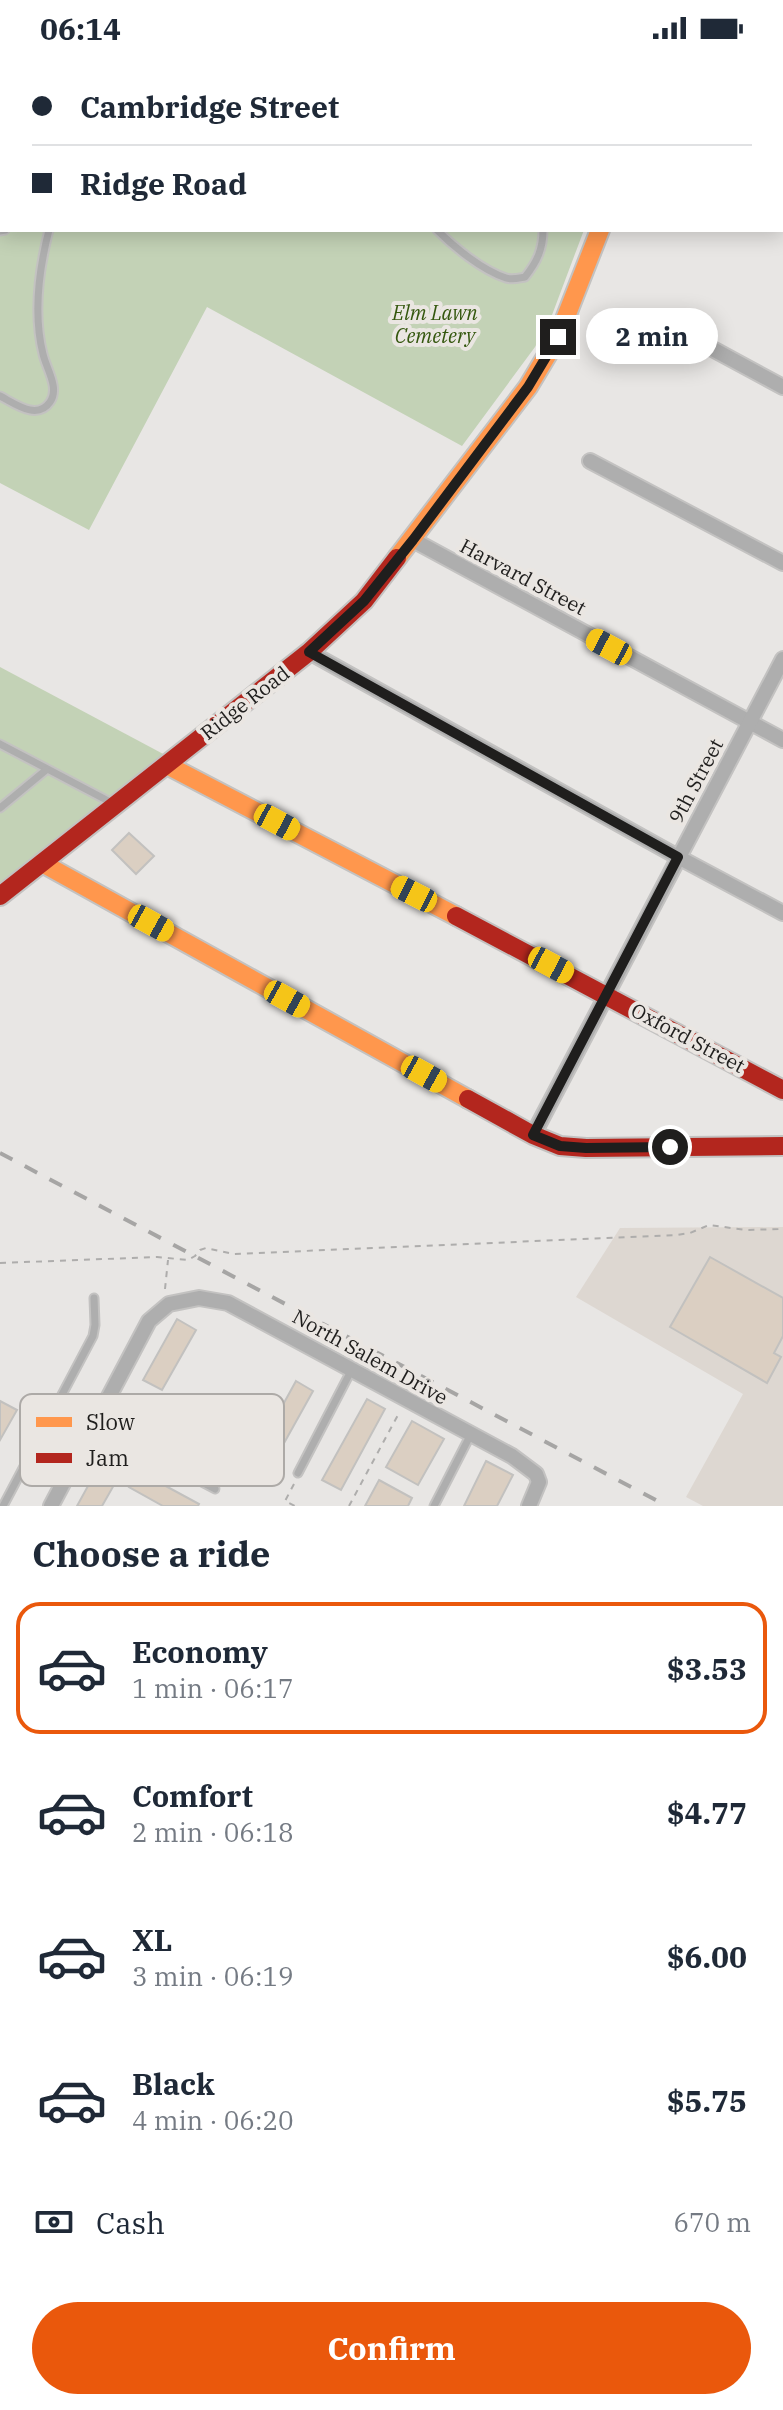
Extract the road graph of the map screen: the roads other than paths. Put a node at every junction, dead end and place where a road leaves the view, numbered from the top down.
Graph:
1 (49, 232) edge
2 (439, 232) edge
3 (543, 232) edge
4 (599, 232) edge
5 (672, 327) dead end
6 (783, 387) edge
7 (0, 396) edge
8 (590, 461) dead end
9 (413, 540) junction
10 (783, 563) edge
11 (309, 652) junction
12 (783, 659) edge
13 (750, 723) junction
14 (783, 740) edge
15 (0, 744) edge
16 (167, 765) junction
17 (46, 770) junction
18 (116, 804) junction
19 (0, 808) edge
20 (678, 857) junction
21 (42, 863) junction
22 (0, 896) edge
23 (783, 913) edge
24 (606, 994) junction
25 (783, 1090) edge
26 (533, 1135) junction
27 (783, 1146) edge
28 (94, 1298) dead end
29 (352, 1369) junction
30 (62, 1394) edge
31 (110, 1394) edge
32 (471, 1434) junction
33 (298, 1473) dead end
34 (20, 1474) edge
35 (61, 1486) edge
36 (209, 1486) edge
37 (215, 1489) dead end
38 (3, 1506) edge
39 (51, 1506) edge
40 (434, 1506) edge
41 (529, 1506) edge

1 - 7 lane
2 - 3 lane
4 - 9 street, Ridge Road
5 - 6 street
8 - 10 street
9 - 11 street, Ridge Road
9 - 13 street, Harvard Street
11 - 16 street, Ridge Road
11 - 20 street
12 - 13 street, 9th Street
13 - 14 street, Harvard Street
13 - 20 street, 9th Street
15 - 17 lane
16 - 18 street, Ridge Road
16 - 24 street, Oxford Street
17 - 18 lane
17 - 19 lane
18 - 21 street, Ridge Road
20 - 23 street
20 - 24 street, 9th Street
21 - 22 street, Ridge Road
21 - 26 street
24 - 25 street, Oxford Street
24 - 26 street, 9th Street
26 - 27 street
28 - 30 lane
29 - 31 street, North Salem Drive
29 - 32 street, North Salem Drive
29 - 33 lane
32 - 40 lane
32 - 41 street, North Salem Drive
34 - 38 lane
35 - 39 street
36 - 37 lane

